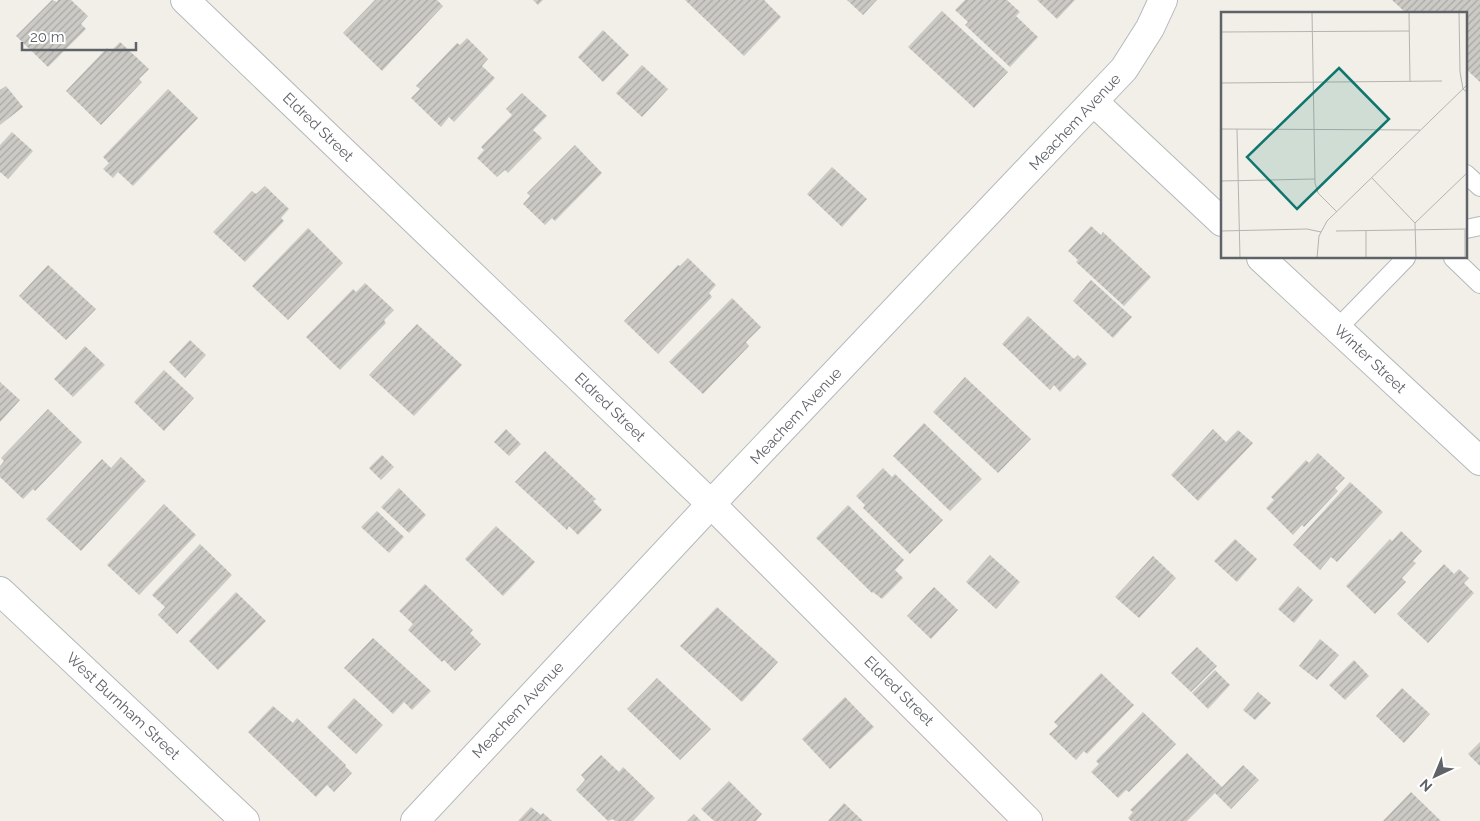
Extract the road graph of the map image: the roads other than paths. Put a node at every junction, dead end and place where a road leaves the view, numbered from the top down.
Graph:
1 (185, 0) edge
2 (1163, 0) edge
3 (1094, 102) junction
4 (1468, 176) edge
5 (1480, 187) edge
6 (1221, 221) edge
7 (1262, 259) edge
8 (1405, 259) edge
9 (1454, 259) edge
10 (1480, 284) edge
11 (1337, 328) junction
12 (1480, 461) edge
13 (711, 504) junction
14 (0, 591) edge
15 (245, 821) edge
16 (415, 821) edge
17 (1028, 821) edge

1 - 13 street, Eldred Street
2 - 3 street, Meachem Avenue
3 - 6 street
3 - 13 street, Meachem Avenue
4 - 5 lane
7 - 11 street, Winter Street
8 - 11 lane
9 - 10 lane
11 - 12 street, Winter Street
13 - 16 street, Meachem Avenue
13 - 17 street, Eldred Street
14 - 15 street, West Burnham Street

